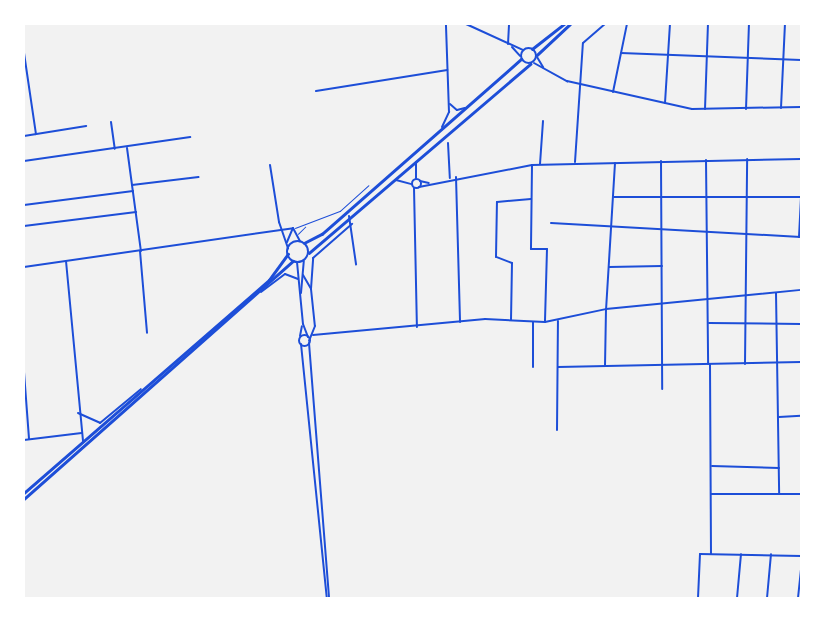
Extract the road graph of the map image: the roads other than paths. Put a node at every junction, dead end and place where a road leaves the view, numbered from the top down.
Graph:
1 (446, 24) edge
2 (466, 24) edge
3 (508, 24) edge
4 (564, 24) edge
5 (570, 24) edge
6 (605, 24) edge
7 (627, 24) edge
8 (670, 24) edge
9 (708, 24) edge
10 (749, 24) edge
11 (785, 24) edge
12 (509, 44) junction
13 (532, 49) junction
14 (523, 50) junction
15 (621, 53) junction
16 (24, 54) edge
17 (668, 54) junction
18 (537, 56) junction
19 (707, 56) junction
20 (520, 58) junction
21 (748, 58) junction
22 (783, 59) junction
23 (801, 60) edge
24 (534, 63) junction
25 (530, 64) junction
26 (544, 67) junction
27 (447, 70) junction
28 (580, 84) junction
29 (316, 91) dead end
30 (613, 92) junction
31 (448, 102) junction
32 (665, 103) junction
33 (471, 105) junction
34 (801, 107) edge
35 (781, 108) junction
36 (746, 109) junction
37 (705, 110) junction
38 (543, 121) dead end
39 (111, 122) dead end
40 (86, 126) dead end
41 (36, 134) junction
42 (24, 136) edge
43 (190, 137) dead end
44 (432, 138) junction
45 (448, 143) dead end
46 (127, 148) junction
47 (115, 149) junction
48 (422, 154) junction
49 (747, 159) junction
50 (801, 159) edge
51 (661, 160) junction
52 (706, 160) junction
53 (24, 161) edge
54 (574, 162) junction
55 (615, 162) junction
56 (540, 164) junction
57 (270, 165) dead end
58 (532, 165) junction
59 (199, 177) dead end
60 (456, 177) junction
61 (416, 178) junction
62 (450, 178) junction
63 (420, 181) junction
64 (432, 183) junction
65 (387, 184) junction
66 (411, 184) junction
67 (132, 185) junction
68 (368, 186) dead end
69 (419, 187) junction
70 (414, 188) junction
71 (133, 191) junction
72 (613, 197) junction
73 (661, 197) junction
74 (706, 197) junction
75 (747, 197) junction
76 (801, 197) edge
77 (532, 199) junction
78 (24, 205) edge
79 (136, 212) junction
80 (349, 216) junction
81 (800, 216) edge
82 (352, 224) junction
83 (551, 224) dead end
84 (611, 225) junction
85 (24, 226) edge
86 (306, 226) junction
87 (293, 228) junction
88 (662, 228) junction
89 (281, 230) junction
90 (706, 231) junction
91 (747, 233) junction
92 (297, 236) junction
93 (800, 237) edge
94 (300, 241) junction
95 (287, 242) junction
96 (304, 243) junction
97 (288, 248) junction
98 (141, 251) junction
99 (309, 253) junction
100 (288, 254) junction
101 (66, 261) junction
102 (293, 261) junction
103 (304, 261) junction
104 (297, 262) junction
105 (356, 264) dead end
106 (662, 266) junction
107 (24, 267) edge
108 (608, 267) junction
109 (312, 273) junction
110 (302, 275) junction
111 (305, 277) junction
112 (299, 282) junction
113 (311, 288) junction
114 (801, 290) edge
115 (261, 292) junction
116 (776, 293) junction
117 (745, 297) junction
118 (301, 298) junction
119 (708, 301) junction
120 (662, 306) junction
121 (606, 309) junction
122 (511, 320) junction
123 (533, 321) junction
124 (558, 321) junction
125 (460, 322) junction
126 (545, 322) junction
127 (708, 323) junction
128 (302, 324) junction
129 (745, 324) junction
130 (777, 324) junction
131 (801, 324) edge
132 (418, 327) junction
133 (147, 333) dead end
134 (314, 335) junction
135 (299, 337) junction
136 (308, 337) junction
137 (309, 342) junction
138 (301, 344) junction
139 (801, 362) edge
140 (778, 363) junction
141 (709, 364) junction
142 (745, 364) junction
143 (605, 365) junction
144 (663, 365) junction
145 (533, 367) dead end
146 (558, 367) junction
147 (24, 372) edge
148 (155, 379) junction
149 (662, 388) dead end
150 (78, 412) junction
151 (801, 416) edge
152 (779, 417) junction
153 (557, 430) dead end
154 (82, 433) junction
155 (29, 439) junction
156 (24, 440) edge
157 (83, 442) junction
158 (712, 466) junction
159 (779, 468) junction
160 (24, 492) edge
161 (711, 494) junction
162 (779, 494) junction
163 (801, 494) edge
164 (24, 499) edge
165 (710, 554) junction
166 (741, 554) junction
167 (771, 554) junction
168 (801, 556) edge
169 (801, 570) edge
170 (328, 598) edge
171 (698, 598) edge
172 (737, 598) edge
173 (767, 598) edge
174 (798, 598) edge

1 - 27 street
2 - 12 street
3 - 12 street
4 - 13 main road
5 - 18 main road
6 - 28 street
7 - 15 street
8 - 17 street
9 - 19 street
10 - 21 street
11 - 22 street
12 - 14 street
12 - 20 street
13 - 14 main road
13 - 18 main road
14 - 20 main road
15 - 17 street
15 - 30 street
16 - 41 street
17 - 19 street
17 - 32 street
18 - 24 main road
18 - 26 street
19 - 21 street
19 - 37 street
20 - 25 main road
20 - 33 main road
21 - 22 street
21 - 36 street
22 - 23 street
22 - 35 street
24 - 25 main road
24 - 26 street
25 - 48 main road
26 - 28 street
27 - 29 street
27 - 31 street
28 - 30 street
28 - 54 street
30 - 32 street
31 - 33 street
31 - 44 street
32 - 37 street
33 - 44 main road
34 - 35 street
35 - 36 street
36 - 37 street
38 - 56 street
39 - 47 street
40 - 41 street
41 - 42 street
43 - 46 street
44 - 96 main road
45 - 62 street
46 - 47 street
46 - 67 street
47 - 53 street
48 - 61 street
48 - 65 main road
49 - 50 street
49 - 52 street
49 - 75 street
51 - 52 street
51 - 55 street
51 - 73 street
52 - 74 street
54 - 55 street
54 - 56 street
55 - 72 street
56 - 58 street
57 - 89 street
58 - 60 street
58 - 77 street
59 - 67 street
60 - 62 street
60 - 125 street
61 - 63 street
61 - 66 street
62 - 64 street
63 - 64 street
63 - 69 street
64 - 69 street
65 - 66 street
65 - 80 main road
66 - 70 street
67 - 71 street
68 - 86 lane
69 - 70 street
70 - 132 street
71 - 78 street
71 - 79 street
72 - 73 street
72 - 84 street
73 - 74 street
73 - 88 street
74 - 75 street
74 - 90 street
75 - 76 street
75 - 91 street
76 - 81 street
77 - 122 street
77 - 126 street
79 - 85 street
79 - 98 street
80 - 82 street
80 - 99 main road
81 - 93 street
82 - 105 street
82 - 109 street
83 - 84 street
84 - 88 street
84 - 108 street
86 - 87 lane
86 - 92 lane
87 - 89 street
87 - 92 street
87 - 95 street
88 - 90 street
88 - 106 street
89 - 95 street
89 - 98 street
90 - 91 street
90 - 119 street
91 - 93 street
91 - 117 street
92 - 94 street
94 - 96 main road
94 - 97 main road
95 - 97 street
96 - 99 main road
97 - 100 main road
98 - 101 street
98 - 133 street
99 - 103 main road
100 - 102 main road
100 - 148 main road
101 - 107 street
101 - 150 street
102 - 104 main road
102 - 115 main road
103 - 104 main road
103 - 110 street
104 - 112 street
106 - 108 street
106 - 120 street
108 - 121 street
109 - 111 street
109 - 113 street
110 - 111 street
110 - 118 street
111 - 113 street
112 - 115 street
112 - 118 street
113 - 134 street
114 - 116 street
115 - 164 main road
116 - 117 street
116 - 130 street
117 - 119 street
117 - 129 street
118 - 128 street
119 - 120 street
119 - 127 street
120 - 121 street
120 - 144 street
121 - 124 street
121 - 143 street
122 - 123 street
122 - 125 street
123 - 126 street
123 - 145 street
124 - 126 street
124 - 146 street
125 - 132 street
127 - 129 street
127 - 141 street
128 - 135 street
128 - 136 street
129 - 130 street
129 - 142 street
130 - 131 street
130 - 140 street
132 - 134 street
134 - 137 street
135 - 136 street
135 - 138 street
136 - 137 street
137 - 138 street
137 - 170 street
138 - 170 street
139 - 140 street
140 - 142 street
140 - 152 street
141 - 142 street
141 - 144 street
141 - 158 street
143 - 144 street
143 - 146 street
144 - 149 street
146 - 153 street
147 - 155 street
148 - 150 street
148 - 157 main road
150 - 154 street
151 - 152 street
152 - 159 street
154 - 155 street
154 - 157 street
155 - 156 street
157 - 160 main road
158 - 159 street
158 - 161 street
159 - 162 street
161 - 162 street
161 - 165 street
162 - 163 street
165 - 166 street
165 - 171 street
166 - 167 street
166 - 172 street
167 - 168 street
167 - 173 street
169 - 174 street

